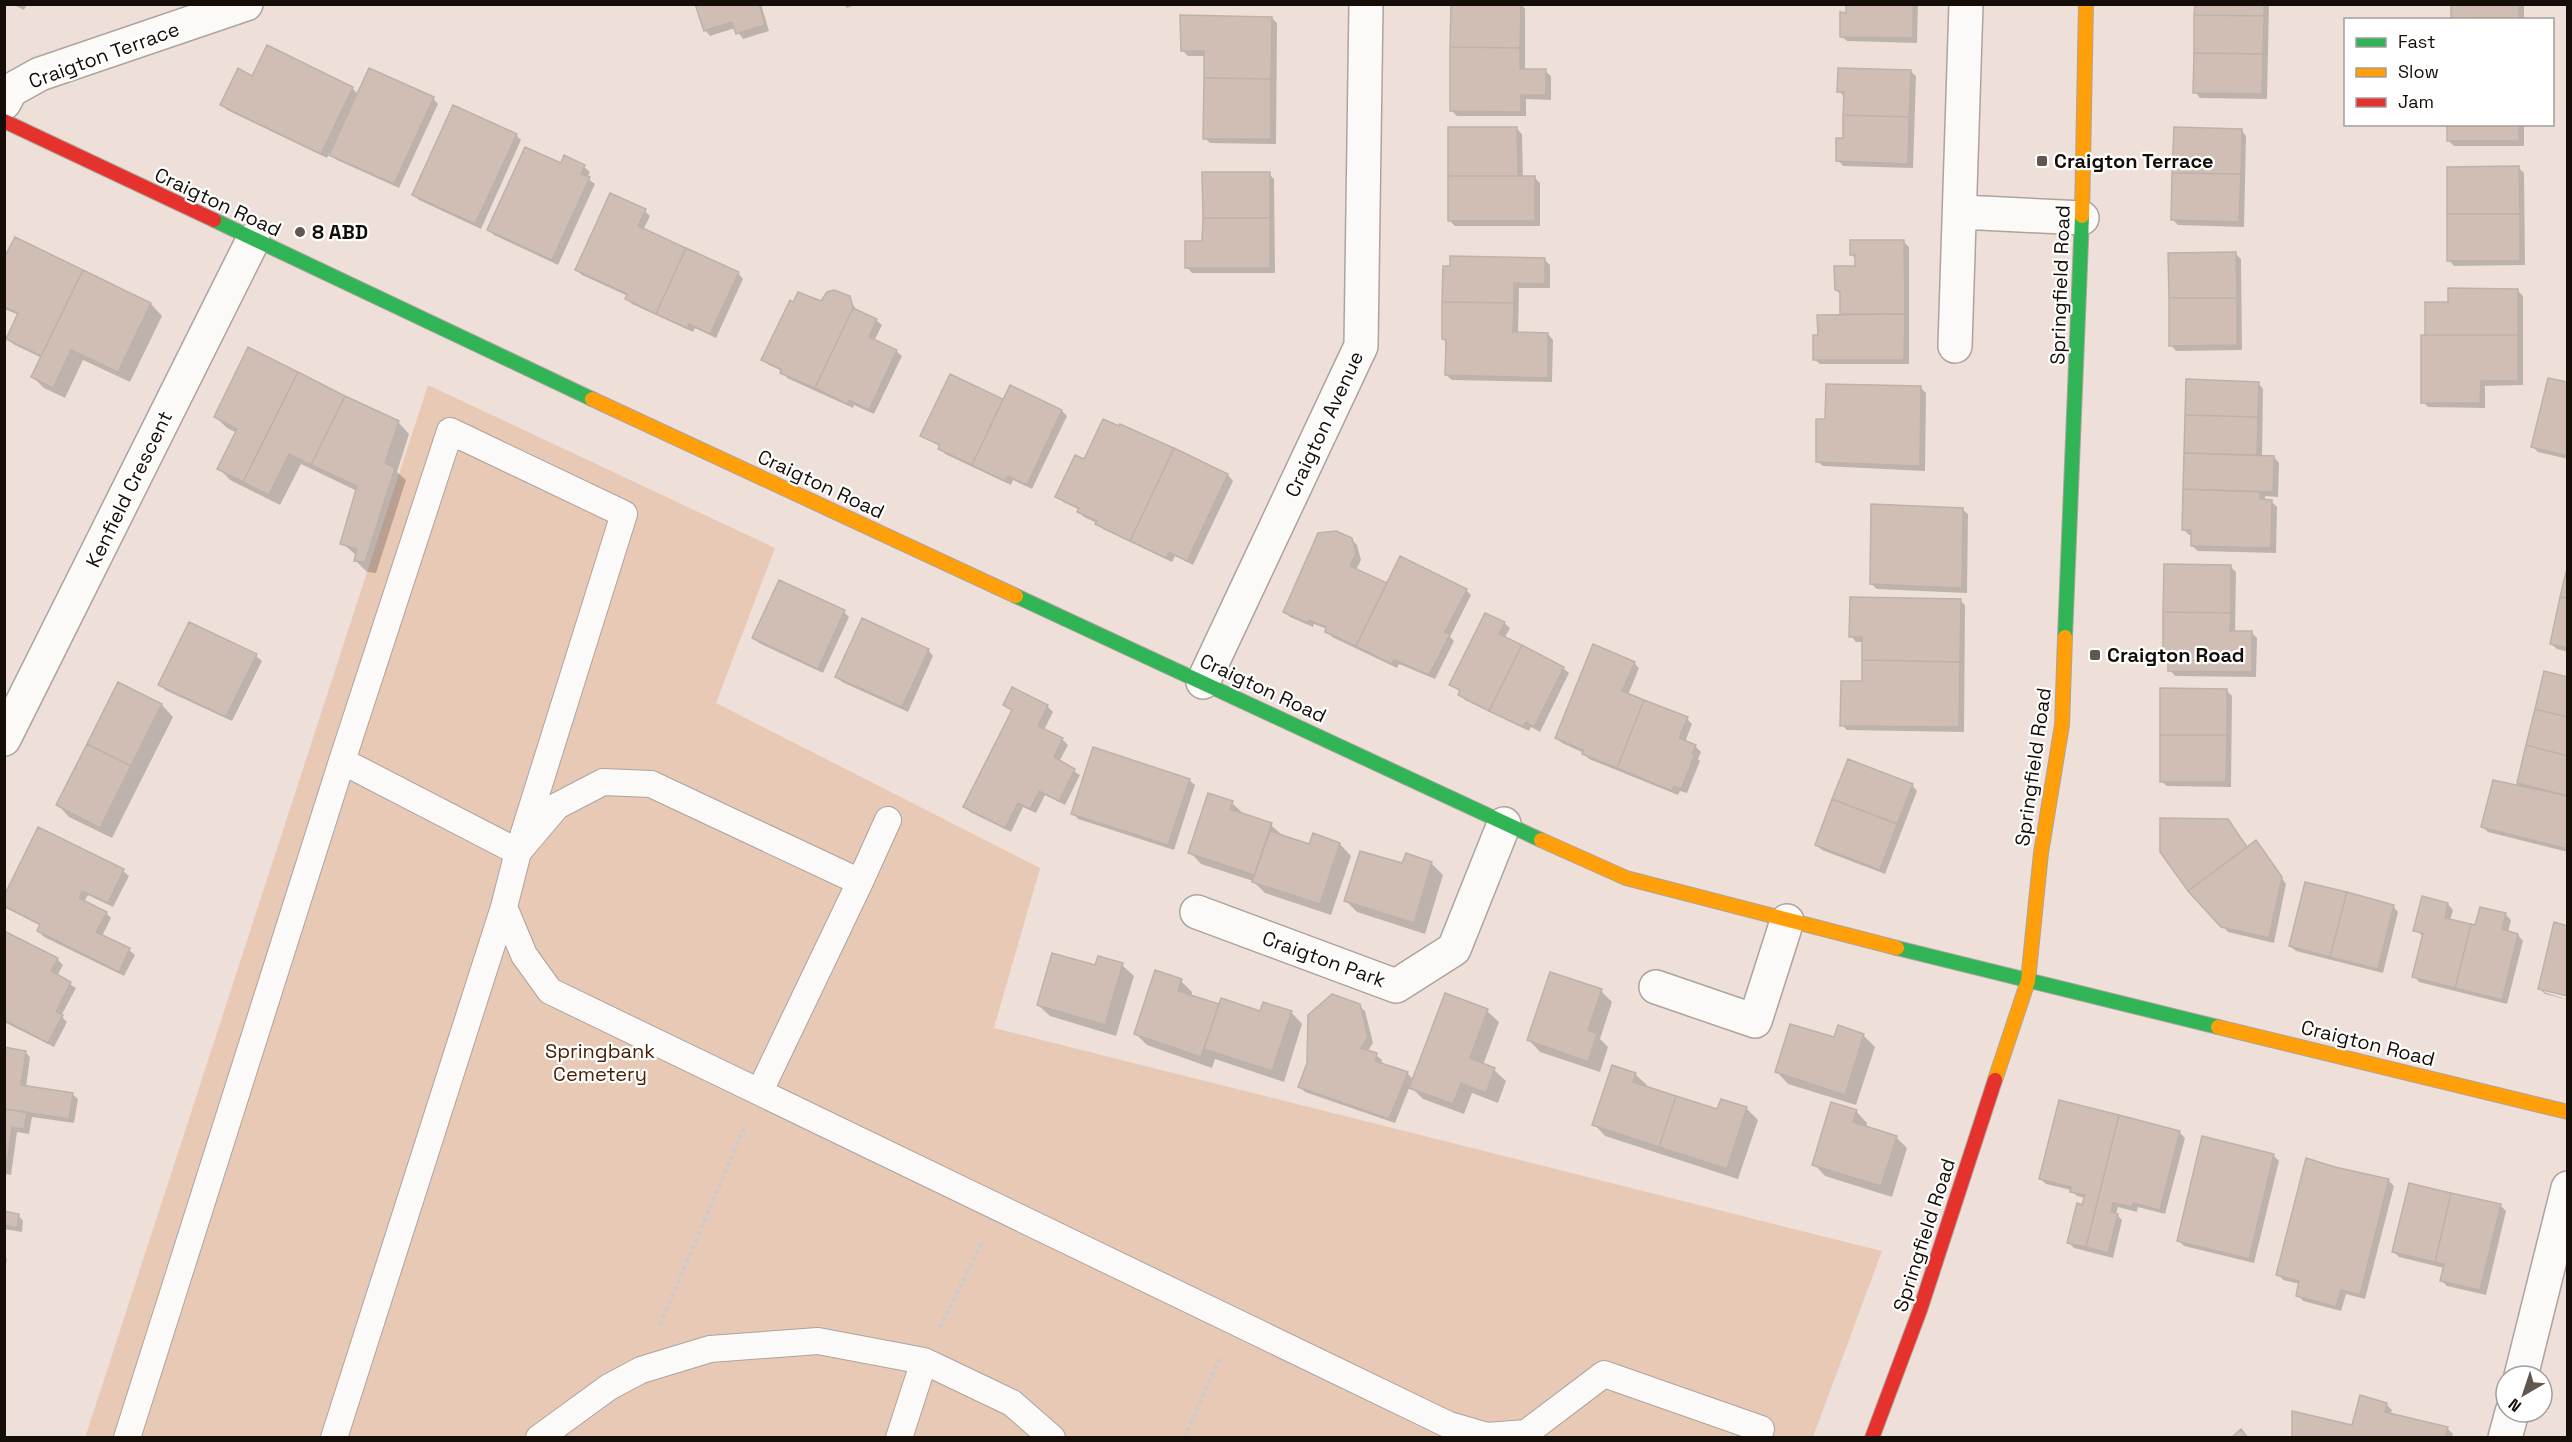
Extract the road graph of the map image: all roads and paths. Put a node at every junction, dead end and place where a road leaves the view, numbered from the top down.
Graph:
1 (246, 4) edge
2 (1366, 4) edge
3 (1966, 4) edge
4 (2086, 4) edge
5 (4, 103) edge
6 (4, 121) edge
7 (1961, 212) junction
8 (2082, 218) junction
9 (253, 240) junction
10 (1955, 346) dead end
11 (1203, 682) junction
12 (4, 739) edge
13 (342, 761) junction
14 (888, 820) dead end
15 (1504, 824) junction
16 (518, 852) junction
17 (860, 882) junction
18 (504, 907) junction
19 (1197, 912) dead end
20 (1787, 921) junction
21 (2028, 981) junction
22 (1656, 987) dead end
23 (760, 1091) junction
24 (2568, 1112) edge
25 (2568, 1188) edge
26 (999, 1206) junction
27 (1237, 1322) junction
28 (924, 1361) junction
29 (2524, 1364) edge
30 (641, 1370) junction
31 (127, 1437) edge
32 (334, 1437) edge
33 (539, 1437) edge
34 (900, 1437) edge
35 (1052, 1437) edge
36 (1184, 1437) edge
37 (1758, 1437) edge
38 (1872, 1437) edge

1 - 5 street, Craigton Terrace
2 - 11 street, Craigton Avenue
3 - 7 street
4 - 8 street, Springfield Road
6 - 9 street, Craigton Road
7 - 8 street
7 - 10 street
8 - 21 street, Springfield Road
9 - 11 street, Craigton Road
9 - 12 street, Kenfield Crescent
11 - 15 street, Craigton Road
13 - 16 lane
13 - 16 lane
13 - 31 lane
14 - 17 lane
15 - 19 street, Craigton Park
15 - 20 street, Craigton Road
16 - 17 lane
16 - 18 lane
17 - 23 lane
18 - 23 lane
18 - 32 lane
20 - 21 street, Craigton Road
20 - 22 street
21 - 24 street, Craigton Road
21 - 38 street, Springfield Road
23 - 26 lane
23 - 30 path
25 - 29 street
26 - 27 lane
26 - 28 path
27 - 36 path
27 - 37 lane
28 - 30 lane
28 - 34 lane
28 - 35 lane
30 - 33 lane

